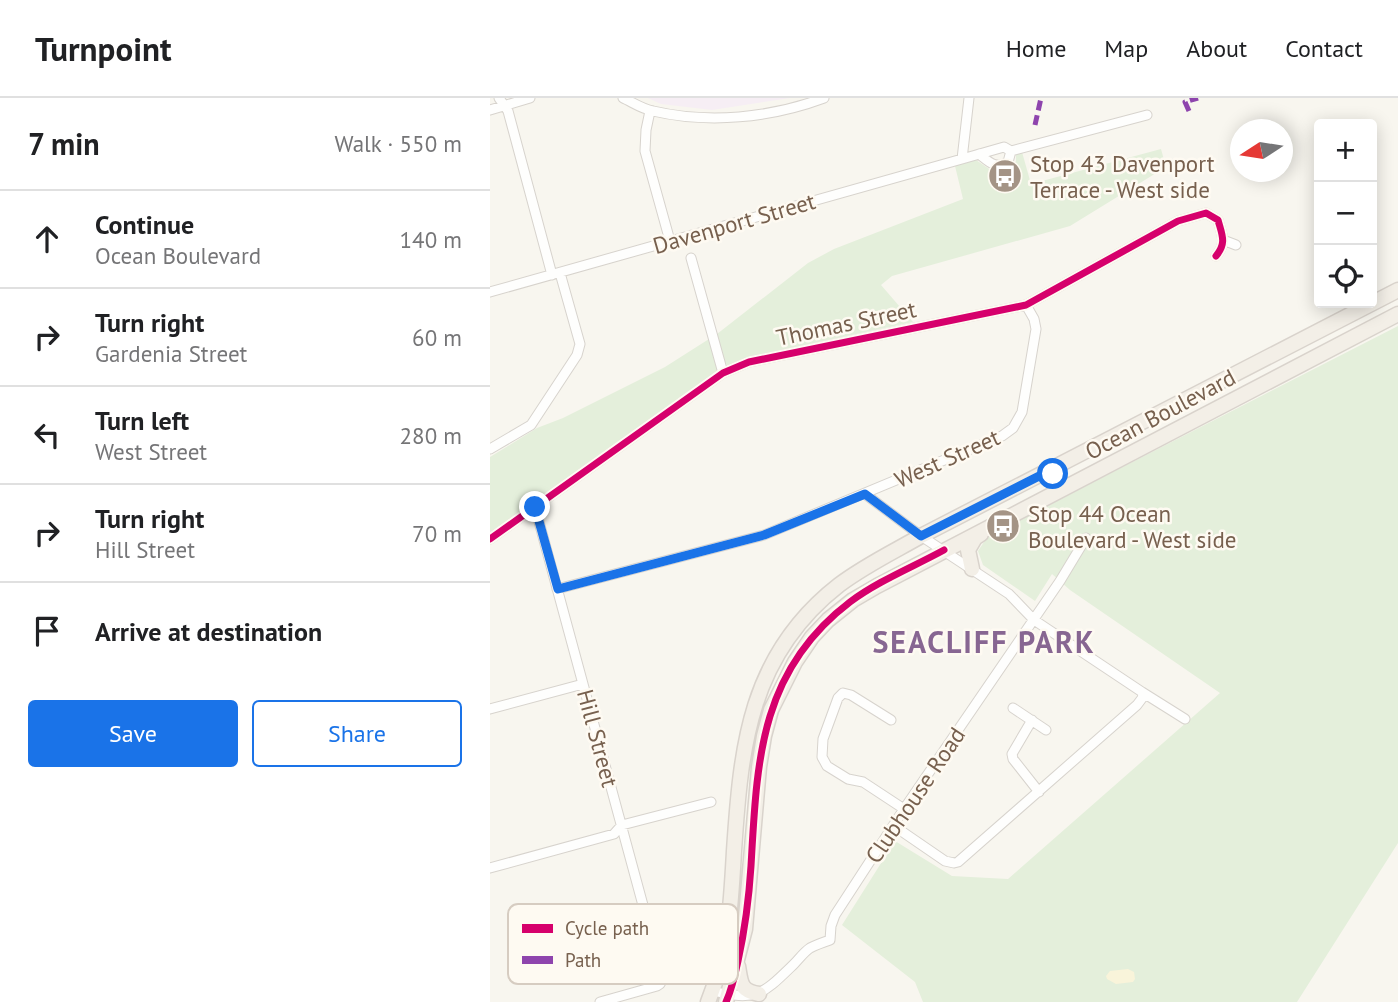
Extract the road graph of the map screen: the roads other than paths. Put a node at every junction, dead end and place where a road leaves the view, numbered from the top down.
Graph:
1 (530, 98) edge
2 (623, 98) edge
3 (824, 98) edge
4 (969, 98) edge
5 (501, 102) edge
6 (490, 110) edge
7 (650, 111) junction
8 (1147, 115) dead end
9 (1011, 151) junction
10 (979, 154) junction
11 (962, 159) junction
12 (1223, 240) junction
13 (670, 241) junction
14 (1237, 245) dead end
15 (1216, 256) dead end
16 (691, 258) dead end
17 (556, 274) junction
18 (1398, 290) edge
19 (490, 292) edge
20 (1026, 305) junction
21 (1398, 314) edge
22 (723, 373) junction
23 (490, 449) edge
24 (1057, 467) junction
25 (1094, 472) junction
26 (865, 494) junction
27 (535, 507) junction
28 (999, 521) junction
29 (921, 536) junction
30 (490, 538) edge
31 (1086, 538) dead end
32 (944, 550) junction
33 (972, 569) junction
34 (558, 589) junction
35 (1034, 620) junction
36 (583, 684) junction
37 (1142, 692) junction
38 (1013, 708) dead end
39 (490, 709) edge
40 (1185, 719) dead end
41 (891, 720) dead end
42 (1032, 720) junction
43 (1046, 730) dead end
44 (1038, 792) junction
45 (711, 802) dead end
46 (904, 809) junction
47 (622, 825) junction
48 (894, 827) junction
49 (490, 867) edge
50 (643, 904) edge
51 (731, 904) edge
52 (738, 961) junction
53 (660, 984) edge
54 (710, 996) edge
55 (741, 998) edge
56 (600, 1002) edge

1 - 5 street
2 - 7 street
3 - 7 street
4 - 11 street
5 - 6 street
5 - 17 street
7 - 13 street
8 - 9 street, Davenport Street
9 - 10 street, Davenport Street
9 - 10 street, Davenport Street
10 - 11 street, Davenport Street
11 - 13 street, Davenport Street
12 - 14 street
12 - 15 street
12 - 20 street, Thomas Street
13 - 17 street, Davenport Street
16 - 22 street
17 - 19 street, Davenport Street
17 - 23 street
18 - 24 main road, Ocean Boulevard
20 - 22 street, Thomas Street
20 - 26 street, West Street
21 - 25 main road, Ocean Boulevard
22 - 27 street, Thomas Street
24 - 25 main road
24 - 29 main road, Ocean Boulevard
25 - 28 main road, Ocean Boulevard
26 - 29 street
26 - 34 street, West Street
27 - 30 street, Thomas Street
27 - 34 street, Hill Street
28 - 32 main road, Ocean Boulevard
28 - 33 main road
29 - 32 street
29 - 51 main road, Ocean Boulevard
31 - 35 street, Clubhouse Road
32 - 33 street
32 - 52 main road, Ocean Boulevard
33 - 35 street
34 - 36 street, Hill Street
35 - 37 street
35 - 46 street, Clubhouse Road
36 - 39 street
36 - 47 street, Hill Street
37 - 40 street
37 - 44 street
38 - 42 street
41 - 46 street
42 - 43 street
42 - 44 street
44 - 48 street
45 - 47 street
46 - 48 street, Clubhouse Road
47 - 49 street
47 - 50 street, Hill Street
48 - 55 street, Clubhouse Road
52 - 55 main road, Ocean Boulevard
52 - 55 main road
53 - 56 street, Hill Street
54 - 55 street

